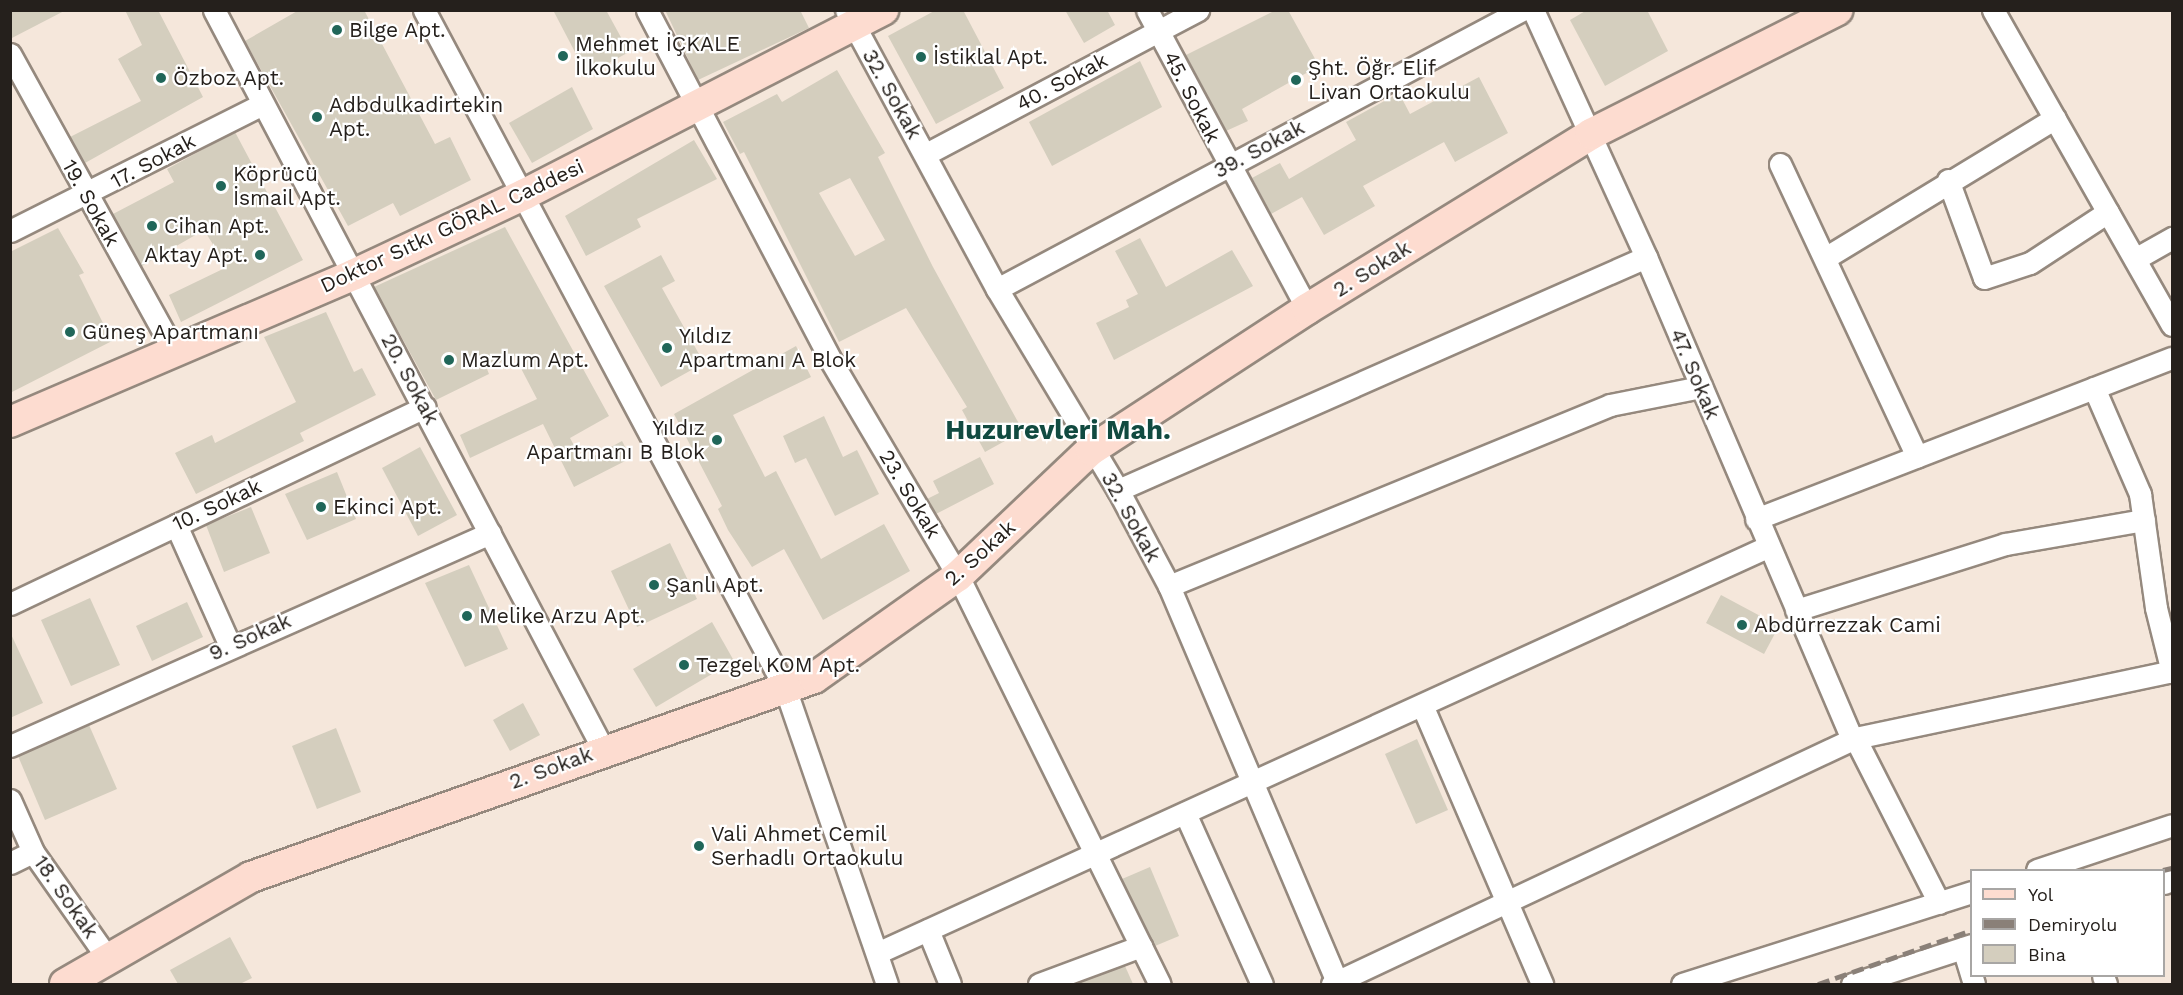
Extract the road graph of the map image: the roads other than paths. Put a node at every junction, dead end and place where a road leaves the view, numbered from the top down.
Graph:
1 (213, 10) edge
2 (424, 10) edge
3 (647, 10) edge
4 (883, 10) edge
5 (1147, 10) edge
6 (1198, 10) edge
7 (1522, 10) edge
8 (1533, 10) edge
9 (1838, 10) edge
10 (1992, 10) edge
11 (850, 18) edge
12 (1159, 31) junction
13 (10, 54) edge
14 (262, 104) junction
15 (694, 107) junction
16 (2055, 118) junction
17 (1592, 134) junction
18 (926, 154) junction
19 (1780, 164) dead end
20 (1226, 166) junction
21 (1948, 180) junction
22 (525, 194) junction
23 (86, 196) junction
24 (2108, 212) junction
25 (10, 231) edge
26 (2172, 238) edge
27 (1646, 257) junction
28 (1825, 258) junction
29 (2135, 259) junction
30 (355, 274) junction
31 (997, 289) junction
32 (1307, 309) junction
33 (2172, 325) edge
34 (174, 351) junction
35 (2172, 358) edge
36 (1701, 387) junction
37 (2094, 388) junction
38 (425, 407) junction
39 (10, 422) edge
40 (1091, 450) junction
41 (1917, 456) junction
42 (1118, 490) junction
43 (1756, 519) junction
44 (2144, 520) junction
45 (176, 525) junction
46 (490, 533) junction
47 (1767, 547) junction
48 (958, 576) junction
49 (1169, 586) junction
50 (10, 604) edge
51 (2164, 605) edge
52 (1796, 610) junction
53 (230, 646) junction
54 (2172, 671) edge
55 (786, 688) junction
56 (1422, 705) junction
57 (1853, 738) junction
58 (10, 746) edge
59 (603, 749) junction
60 (1249, 785) junction
61 (10, 800) edge
62 (1185, 813) junction
63 (2172, 825) edge
64 (33, 852) junction
65 (1096, 853) junction
66 (10, 863) edge
67 (2040, 869) edge
68 (1970, 892) edge
69 (1506, 901) junction
70 (1939, 903) junction
71 (928, 930) junction
72 (1141, 946) junction
73 (1967, 946) edge
74 (877, 953) junction
75 (109, 960) junction
76 (1970, 962) edge
77 (1335, 983) edge
78 (65, 984) edge
79 (886, 984) edge
80 (950, 984) edge
81 (1039, 984) edge
82 (1160, 984) edge
83 (1262, 984) edge
84 (1542, 984) edge
85 (1682, 984) edge
86 (1852, 984) edge

1 - 14 street, 20. Sokak
2 - 22 street
3 - 15 street, 23. Sokak
4 - 11 street, Doktor Sıtkı GÖRAL Caddesi
5 - 12 street, 45. Sokak
6 - 12 street, 40. Sokak
7 - 20 street, 39. Sokak
8 - 17 street, 47. Sokak
9 - 17 street, 2. Sokak
10 - 16 street
11 - 15 street, Doktor Sıtkı GÖRAL Caddesi
11 - 18 street, 32. Sokak
12 - 18 street, 40. Sokak
12 - 20 street, 45. Sokak
13 - 23 street, 19. Sokak
14 - 23 street, 17. Sokak
14 - 30 street, 20. Sokak
15 - 22 street, Doktor Sıtkı GÖRAL Caddesi
15 - 48 street, 23. Sokak
16 - 21 street
16 - 24 street
17 - 27 street, 47. Sokak
17 - 32 street, 2. Sokak
18 - 31 street, 32. Sokak
19 - 28 street
20 - 31 street, 39. Sokak
20 - 32 street, 45. Sokak
21 - 24 street
21 - 28 street
22 - 30 street, Doktor Sıtkı GÖRAL Caddesi
22 - 55 street
23 - 25 street, 17. Sokak
23 - 34 street, 19. Sokak
24 - 29 street
26 - 29 street
27 - 36 street, 47. Sokak
27 - 42 street
28 - 41 street
29 - 33 street
30 - 34 street, Doktor Sıtkı GÖRAL Caddesi
30 - 38 street, 20. Sokak
31 - 40 street, 32. Sokak
32 - 40 street, 2. Sokak
34 - 39 street, Doktor Sıtkı GÖRAL Caddesi
35 - 37 street
36 - 43 street, 47. Sokak
36 - 49 street
37 - 41 street
37 - 44 street
38 - 45 street, 10. Sokak
38 - 46 street, 20. Sokak
40 - 42 street, 32. Sokak
40 - 48 street, 2. Sokak
41 - 43 street
42 - 49 street, 32. Sokak
43 - 47 street, 47. Sokak
44 - 51 street
44 - 52 street
45 - 50 street, 10. Sokak
45 - 53 street
46 - 53 street, 9. Sokak
46 - 59 street, 20. Sokak
47 - 52 street, 47. Sokak
47 - 56 street
48 - 55 street, 2. Sokak
48 - 65 street, 23. Sokak
49 - 60 street, 32. Sokak
51 - 54 street
52 - 57 street, 47. Sokak
53 - 58 street, 9. Sokak
54 - 57 street
55 - 59 street, 2. Sokak
55 - 74 street
56 - 60 street
56 - 69 street
57 - 69 street
57 - 70 street, 47. Sokak
59 - 75 street, 2. Sokak
60 - 62 street
60 - 77 street, 32. Sokak
61 - 64 street, 18. Sokak
62 - 65 street
62 - 83 street
63 - 67 street
64 - 66 street
64 - 75 street, 18. Sokak
65 - 71 street
65 - 72 street, 23. Sokak
68 - 70 street
69 - 77 street
69 - 84 street
70 - 85 street
71 - 74 street
71 - 80 street
72 - 81 street
72 - 82 street, 23. Sokak
73 - 76 street
73 - 86 street
74 - 79 street
75 - 78 street, 2. Sokak

